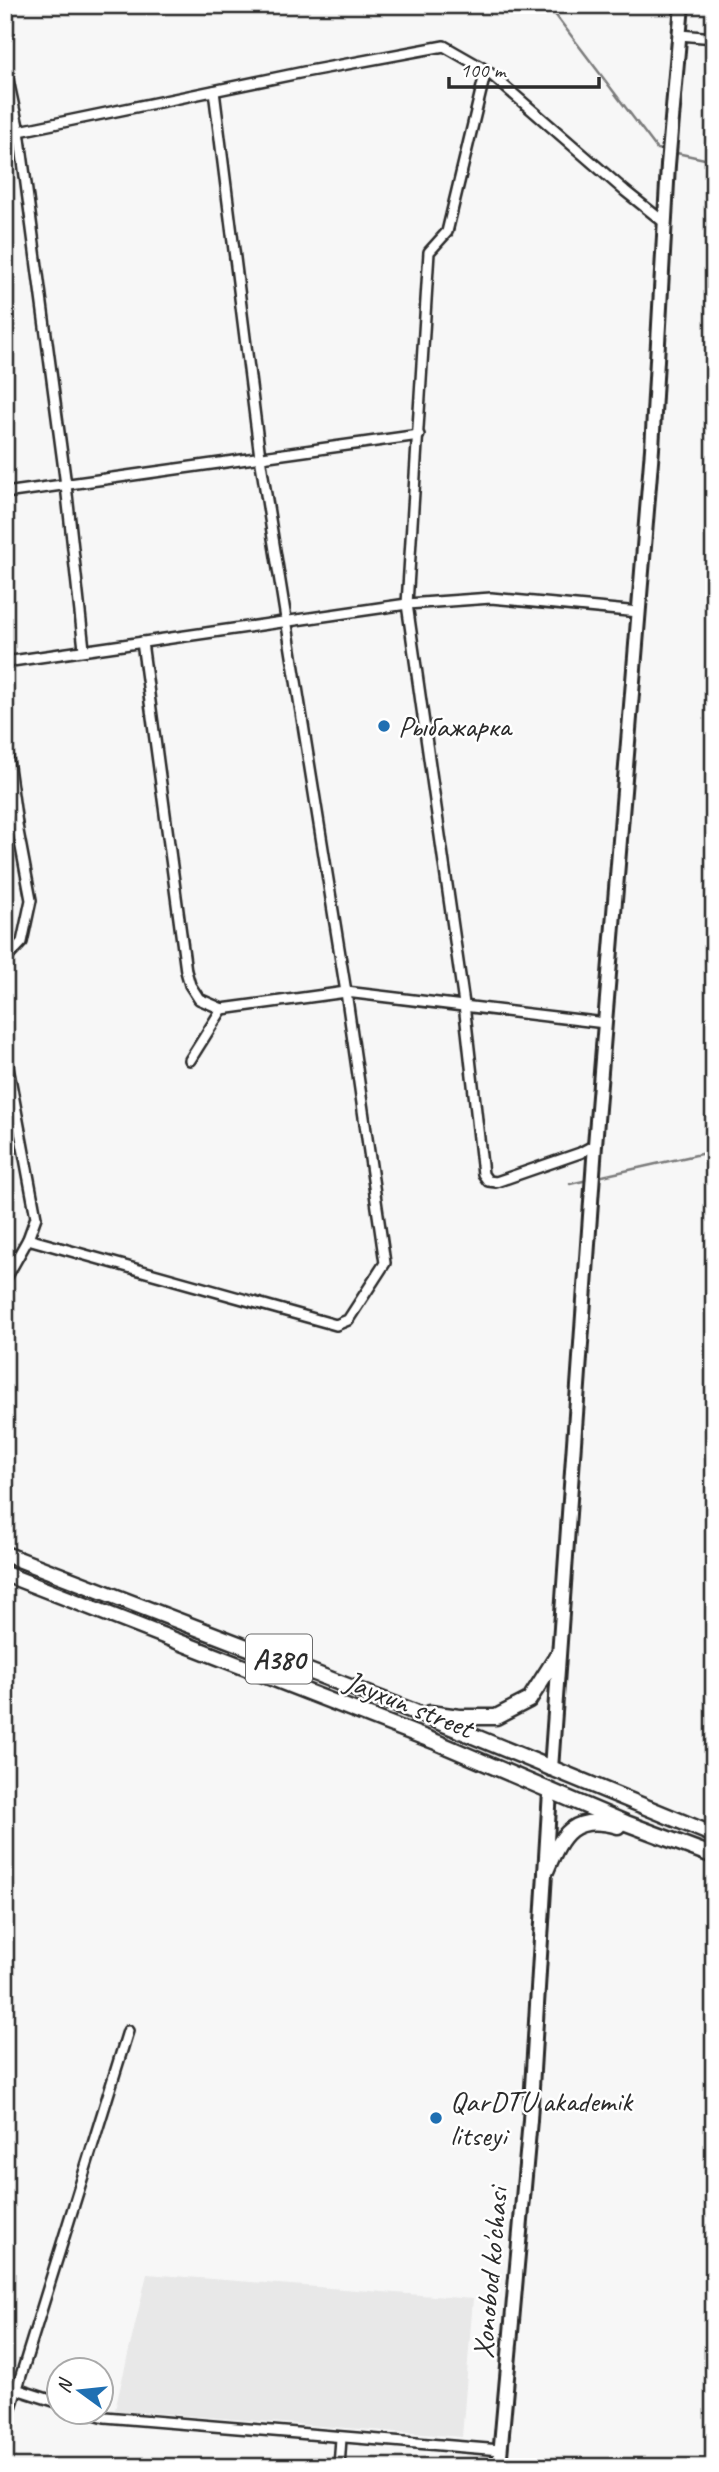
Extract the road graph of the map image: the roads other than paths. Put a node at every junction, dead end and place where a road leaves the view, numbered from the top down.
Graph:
1 (682, 5) edge
2 (680, 35) junction
3 (714, 38) edge
4 (5, 66) edge
5 (486, 70) junction
6 (215, 92) junction
7 (19, 131) junction
8 (5, 134) edge
9 (666, 223) junction
10 (419, 435) junction
11 (260, 457) junction
12 (66, 485) junction
13 (5, 493) edge
14 (407, 604) junction
15 (639, 612) junction
16 (285, 623) junction
17 (142, 642) junction
18 (84, 649) junction
19 (5, 662) edge
20 (5, 738) edge
21 (5, 960) edge
22 (346, 992) junction
23 (464, 1004) junction
24 (222, 1009) junction
25 (605, 1023) junction
26 (5, 1051) edge
27 (190, 1060) dead end
28 (595, 1144) junction
29 (28, 1239) junction
30 (5, 1280) edge
31 (5, 1554) edge
32 (5, 1574) edge
33 (558, 1656) junction
34 (410, 1710) junction
35 (551, 1769) junction
36 (550, 1791) junction
37 (714, 1835) edge
38 (664, 1838) junction
39 (714, 1856) edge
40 (545, 1871) junction
41 (128, 2031) dead end
42 (16, 2389) junction
43 (46, 2399) edge
44 (116, 2418) edge
45 (5, 2427) edge
46 (341, 2438) junction
47 (500, 2450) junction
48 (339, 2467) edge
49 (499, 2467) edge

1 - 2 main road
2 - 3 street
2 - 9 main road
4 - 7 street
5 - 6 street
5 - 9 street
5 - 10 street
6 - 7 street
6 - 11 street
7 - 8 street
7 - 12 street
9 - 15 main road
10 - 11 street
10 - 14 street
11 - 12 street
11 - 16 street
12 - 13 street
12 - 18 street
14 - 15 street
14 - 16 street
14 - 23 street
15 - 25 main road
16 - 17 street
16 - 22 street
17 - 18 street
17 - 24 street
18 - 19 street
20 - 21 street
22 - 23 street
22 - 24 street
22 - 29 street
23 - 25 street
23 - 28 street
24 - 27 street
25 - 28 main road
26 - 29 street
28 - 33 main road
29 - 30 street
31 - 34 highway, Jayxun street / A380
32 - 36 highway, Jayxun street / A380
33 - 34 highway
33 - 35 main road
34 - 35 highway, Jayxun street / A380
35 - 37 highway, Jayxun street / A380
36 - 38 highway, Jayxun street / A380
36 - 40 main road, Xonobod ko'chasi
38 - 39 highway, Jayxun street / A380
38 - 40 highway
40 - 47 main road, Xonobod ko'chasi
41 - 42 street
42 - 43 street
42 - 45 street
44 - 46 street
46 - 47 street
46 - 48 street
47 - 49 main road, Xonobod ko'chasi

